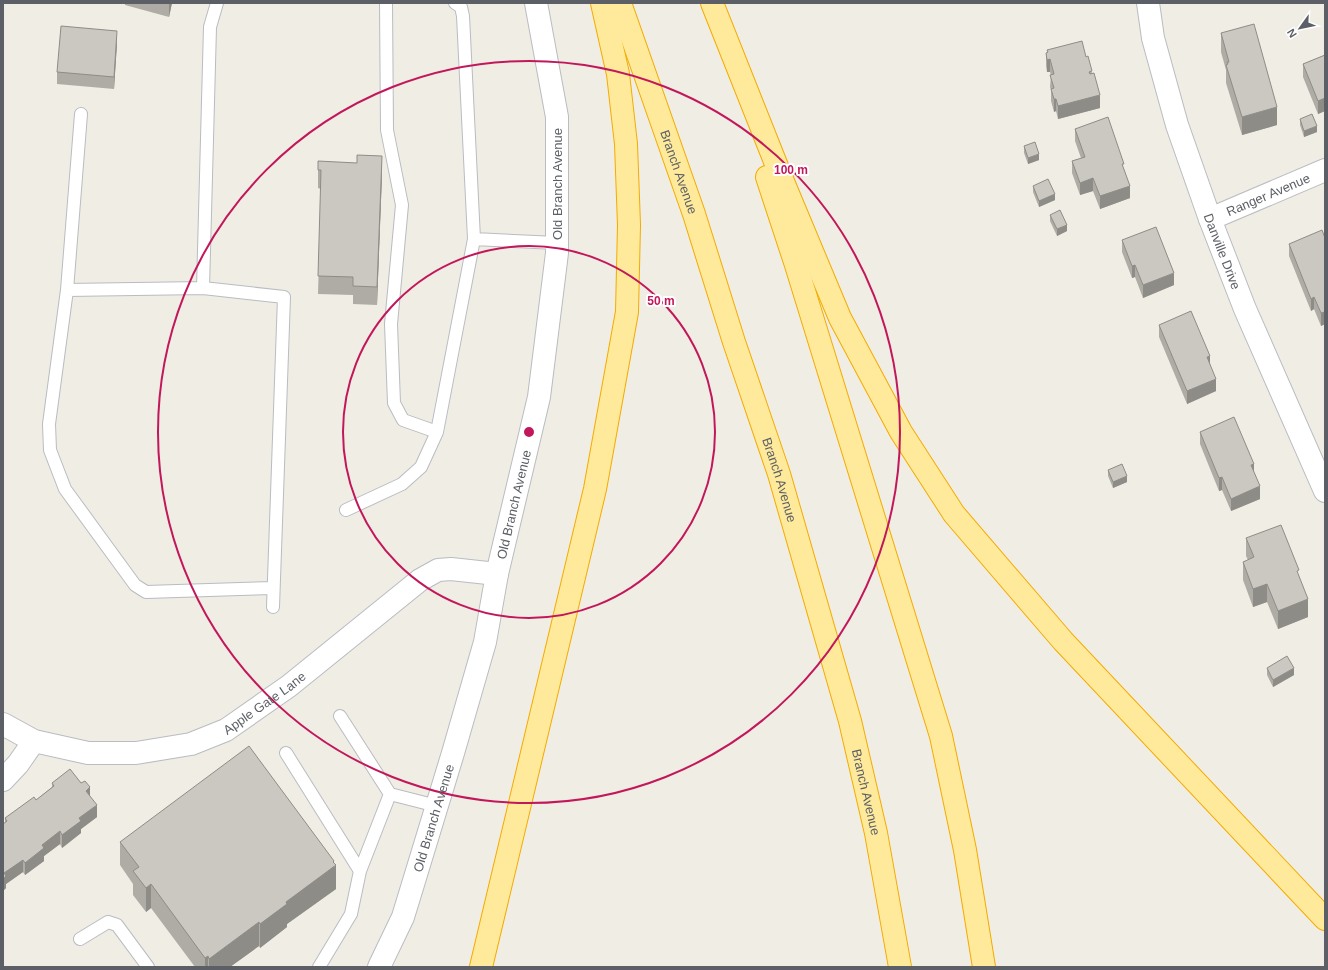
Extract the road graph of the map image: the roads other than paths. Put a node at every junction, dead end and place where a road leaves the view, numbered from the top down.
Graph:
1 (217, 3) edge
2 (386, 3) edge
3 (536, 3) edge
4 (602, 3) edge
5 (620, 3) edge
6 (711, 3) edge
7 (1148, 3) edge
8 (459, 4) edge
9 (80, 114) dead end
10 (1325, 170) edge
11 (1210, 219) junction
12 (474, 239) junction
13 (557, 242) junction
14 (203, 288) junction
15 (66, 290) junction
16 (437, 432) junction
17 (1325, 491) edge
18 (346, 510) dead end
19 (497, 574) junction
20 (273, 588) junction
21 (273, 608) dead end
22 (340, 716) dead end
23 (3, 724) edge
24 (34, 741) junction
25 (286, 753) dead end
26 (3, 780) edge
27 (390, 794) junction
28 (437, 806) junction
29 (360, 871) junction
30 (1325, 919) edge
31 (80, 940) dead end
32 (148, 967) edge
33 (319, 967) edge
34 (379, 967) edge
35 (481, 967) edge
36 (900, 967) edge
37 (984, 967) edge

1 - 14 lane
2 - 16 lane
3 - 13 street, Old Branch Avenue
4 - 35 highway
5 - 36 highway, Branch Avenue
6 - 30 highway
6 - 37 highway
7 - 11 street, Danville Drive
8 - 12 lane
9 - 15 lane
10 - 11 street, Ranger Avenue
11 - 17 street, Danville Drive
12 - 13 lane
12 - 16 lane
13 - 19 street, Old Branch Avenue
14 - 15 lane
14 - 20 lane
15 - 20 lane
16 - 18 lane
19 - 24 street, Apple Gate Lane
19 - 28 street, Old Branch Avenue
20 - 21 lane
22 - 27 lane
23 - 24 street, Apple Gate Lane
24 - 26 street
25 - 29 lane
27 - 28 lane
27 - 29 lane
28 - 34 street, Old Branch Avenue
29 - 33 lane
31 - 32 lane

